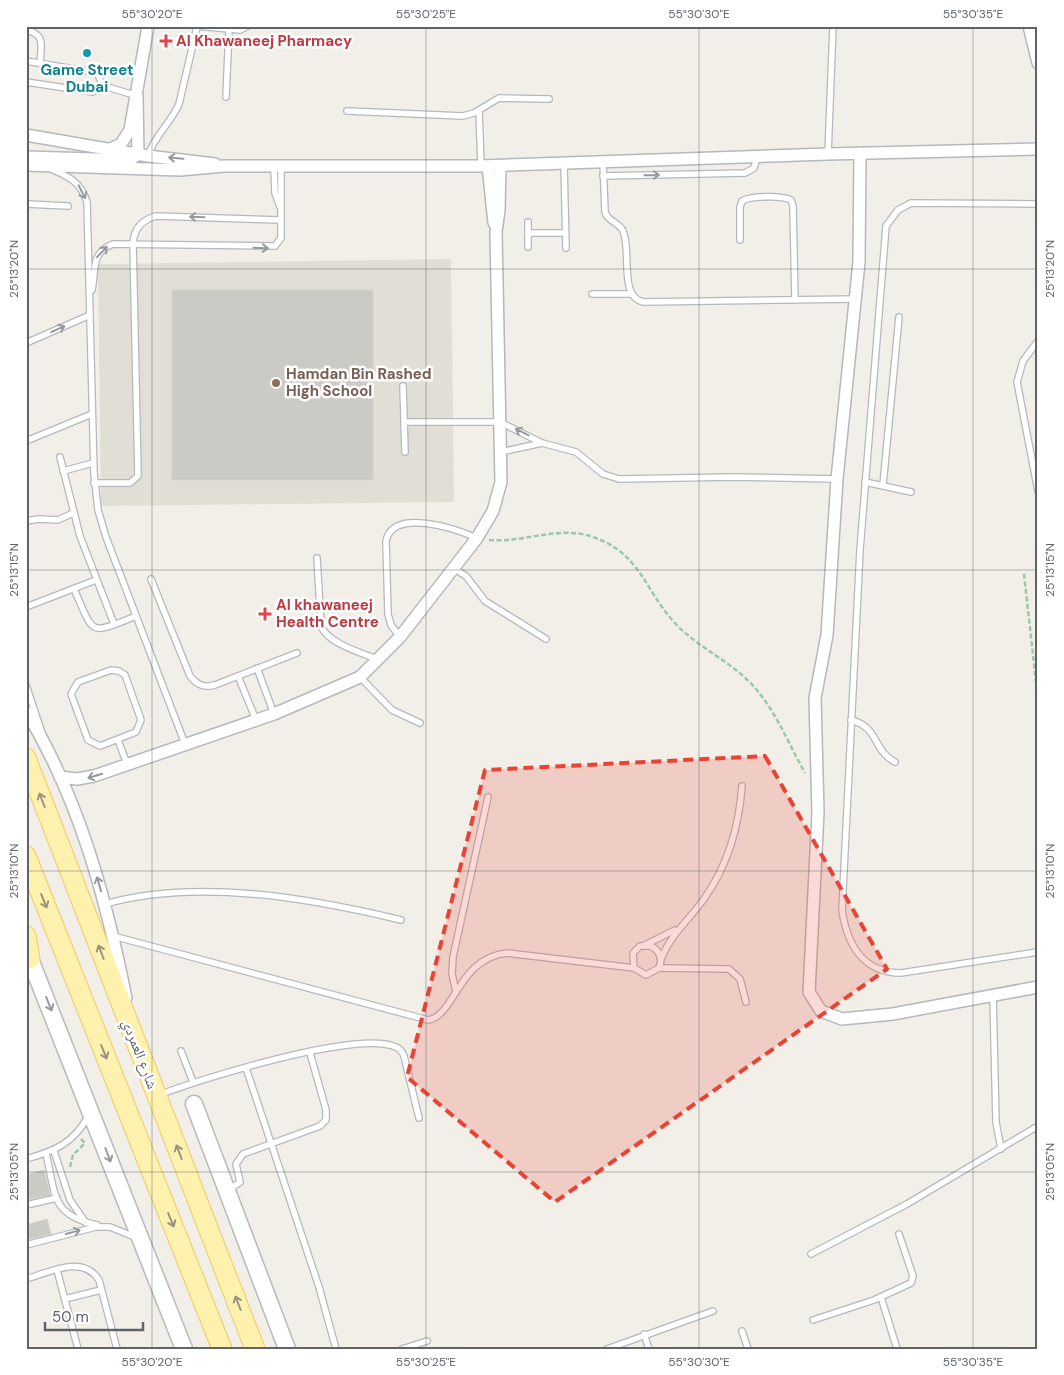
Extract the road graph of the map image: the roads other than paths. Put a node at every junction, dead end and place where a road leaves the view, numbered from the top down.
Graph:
1 (148, 26) edge
2 (248, 26) edge
3 (833, 26) edge
4 (1029, 26) edge
5 (197, 27) edge
6 (229, 29) junction
7 (26, 30) edge
8 (26, 61) edge
9 (40, 63) junction
10 (1038, 63) edge
11 (26, 82) edge
12 (101, 85) junction
13 (137, 96) junction
14 (226, 97) dead end
15 (549, 99) dead end
16 (479, 110) junction
17 (347, 111) dead end
18 (26, 135) edge
19 (110, 149) junction
20 (1038, 149) edge
21 (860, 153) junction
22 (828, 154) junction
23 (143, 155) junction
24 (26, 157) edge
25 (757, 157) junction
26 (603, 162) junction
27 (564, 163) junction
28 (26, 165) edge
29 (44, 166) junction
30 (224, 166) junction
31 (490, 166) junction
32 (277, 167) junction
33 (603, 176) junction
34 (26, 204) edge
35 (1038, 204) edge
36 (68, 206) dead end
37 (280, 220) junction
38 (528, 222) dead end
39 (528, 233) junction
40 (566, 233) junction
41 (740, 240) dead end
42 (133, 243) junction
43 (528, 247) dead end
44 (566, 248) dead end
45 (592, 294) dead end
46 (630, 294) junction
47 (90, 297) junction
48 (856, 299) junction
49 (795, 300) junction
50 (90, 315) junction
51 (899, 317) dead end
52 (1038, 341) edge
53 (26, 343) edge
54 (403, 386) dead end
55 (92, 414) junction
56 (404, 422) junction
57 (500, 422) junction
58 (26, 441) edge
59 (542, 443) junction
60 (405, 452) dead end
61 (501, 452) junction
62 (60, 457) dead end
63 (93, 463) junction
64 (63, 470) junction
65 (837, 479) junction
66 (865, 482) junction
67 (94, 483) junction
68 (883, 486) junction
69 (1038, 491) edge
70 (911, 492) dead end
71 (74, 513) junction
72 (26, 521) edge
73 (477, 538) junction
74 (318, 558) dead end
75 (453, 568) junction
76 (151, 579) dead end
77 (96, 580) junction
78 (74, 589) junction
79 (26, 607) edge
80 (136, 616) junction
81 (114, 624) junction
82 (400, 637) junction
83 (546, 639) dead end
84 (297, 652) dead end
85 (377, 660) junction
86 (257, 668) junction
87 (238, 676) junction
88 (360, 677) junction
89 (26, 685) edge
90 (26, 710) edge
91 (274, 714) junction
92 (851, 720) junction
93 (256, 721) junction
94 (420, 722) dead end
95 (42, 740) junction
96 (118, 740) junction
97 (185, 744) junction
98 (26, 758) edge
99 (895, 762) dead end
100 (128, 764) junction
101 (60, 777) junction
102 (742, 786) dead end
103 (488, 797) dead end
104 (26, 856) edge
105 (105, 904) junction
106 (401, 920) dead end
107 (677, 929) junction
108 (26, 936) edge
109 (112, 936) junction
110 (646, 945) junction
111 (1038, 952) edge
112 (28, 954) edge
113 (661, 959) junction
114 (634, 968) junction
115 (659, 968) junction
116 (1038, 988) edge
117 (456, 992) junction
118 (993, 996) junction
119 (746, 1002) dead end
120 (133, 1034) junction
121 (181, 1051) dead end
122 (310, 1053) junction
123 (246, 1068) junction
124 (193, 1082) junction
125 (157, 1096) junction
126 (194, 1104) dead end
127 (91, 1111) junction
128 (419, 1118) dead end
129 (1038, 1126) edge
130 (271, 1143) junction
131 (1001, 1148) junction
132 (54, 1151) junction
133 (46, 1154) junction
134 (26, 1159) edge
135 (227, 1191) junction
136 (57, 1198) junction
137 (26, 1205) edge
138 (86, 1223) junction
139 (103, 1226) junction
140 (899, 1234) dead end
141 (141, 1240) junction
142 (26, 1245) edge
143 (811, 1254) dead end
144 (57, 1270) junction
145 (26, 1279) edge
146 (102, 1290) junction
147 (881, 1297) junction
148 (65, 1299) junction
149 (713, 1311) dead end
150 (813, 1320) dead end
151 (742, 1331) dead end
152 (644, 1334) junction
153 (427, 1341) dead end
154 (78, 1349) edge
155 (117, 1349) edge
156 (184, 1349) edge
157 (222, 1349) edge
158 (256, 1349) edge
159 (287, 1349) edge
160 (336, 1349) edge
161 (402, 1349) edge
162 (607, 1349) edge
163 (649, 1349) edge
164 (748, 1349) edge
165 (897, 1349) edge

1 - 13 street
2 - 6 lane
3 - 22 lane
4 - 10 street
5 - 6 lane
5 - 23 lane
6 - 14 lane
7 - 9 lane
8 - 9 lane
9 - 12 lane
11 - 12 lane
12 - 13 lane
13 - 19 street
13 - 23 street
15 - 16 lane
16 - 17 lane
16 - 31 lane
18 - 19 street
19 - 23 street
20 - 21 street
21 - 22 street
21 - 48 street
22 - 25 street
23 - 24 street
30 -> 23 street
25 - 26 street
33 -> 25 lane
26 - 27 street
26 - 33 lane
27 - 31 street
27 - 40 lane
28 - 29 street
29 - 30 street
29 -> 47 lane
30 - 32 street
31 - 32 street
31 - 57 street
32 - 37 lane
33 - 46 lane
34 - 36 lane
35 - 66 lane
37 -> 42 lane
42 -> 37 lane
38 - 39 lane
39 - 40 lane
39 - 43 lane
40 - 44 lane
41 - 49 lane
47 -> 42 lane
42 - 67 lane
45 - 46 lane
46 - 49 lane
47 - 50 lane
48 - 49 lane
48 - 65 street
53 -> 50 lane
50 - 55 lane
51 - 68 lane
52 - 69 lane
54 - 56 lane
55 - 58 lane
55 - 63 lane
56 - 57 lane
56 - 60 lane
59 -> 57 lane
57 - 61 street
59 - 61 lane
59 - 65 lane
61 - 73 street
62 - 64 lane
63 - 64 lane
63 - 67 lane
64 - 71 lane
65 - 118 street
66 - 68 lane
66 - 92 lane
67 - 80 lane
68 - 70 lane
71 - 72 lane
71 - 77 lane
73 - 75 street
73 - 82 lane
74 - 85 lane
75 - 82 street
75 - 83 lane
76 - 87 lane
77 - 78 lane
77 - 81 lane
78 - 79 lane
78 - 81 lane
80 - 81 lane
80 - 97 lane
82 - 85 street
84 - 86 lane
85 - 88 street
86 - 87 lane
86 - 91 lane
87 - 93 lane
88 - 91 street
88 - 94 lane
89 - 95 lane
90 - 95 street
91 - 93 street
92 - 99 lane
92 - 111 lane
93 - 97 street
95 - 101 street
96 - 96 lane
96 - 100 lane
97 - 100 street
120 -> 98 main road, شارع العمردي
100 -> 101 street
105 -> 101 street
102 - 107 lane
103 - 117 lane
104 -> 157 main road
105 - 106 lane
105 - 109 street
107 - 110 lane
107 - 113 lane
108 - 112 main road
109 - 117 lane
109 - 120 street
110 - 113 lane
110 - 114 lane
112 -> 127 street
113 - 115 lane
114 - 115 lane
114 - 117 lane
115 - 119 lane
116 - 118 street
118 - 131 lane
120 - 125 main road, شارع العمردي
121 - 124 lane
122 - 123 lane
122 - 128 lane
122 - 130 lane
123 - 124 lane
123 - 130 lane
124 - 125 lane
158 -> 125 main road, شارع العمردي
126 - 135 street
127 - 132 lane
127 -> 141 street
129 - 131 lane
130 - 135 lane
130 - 160 lane
131 - 143 lane
132 - 133 lane
132 - 138 lane
133 - 134 lane
133 - 136 lane
135 - 159 street
136 - 137 lane
136 - 138 lane
138 - 139 lane
139 - 141 lane
142 -> 139 lane
140 - 147 lane
141 - 156 street
144 - 145 lane
144 - 146 lane
144 - 148 lane
146 - 148 lane
146 - 155 lane
147 - 150 lane
147 - 165 lane
148 - 154 lane
149 - 152 lane
151 - 164 lane
152 - 162 lane
152 - 163 lane
153 - 161 lane

